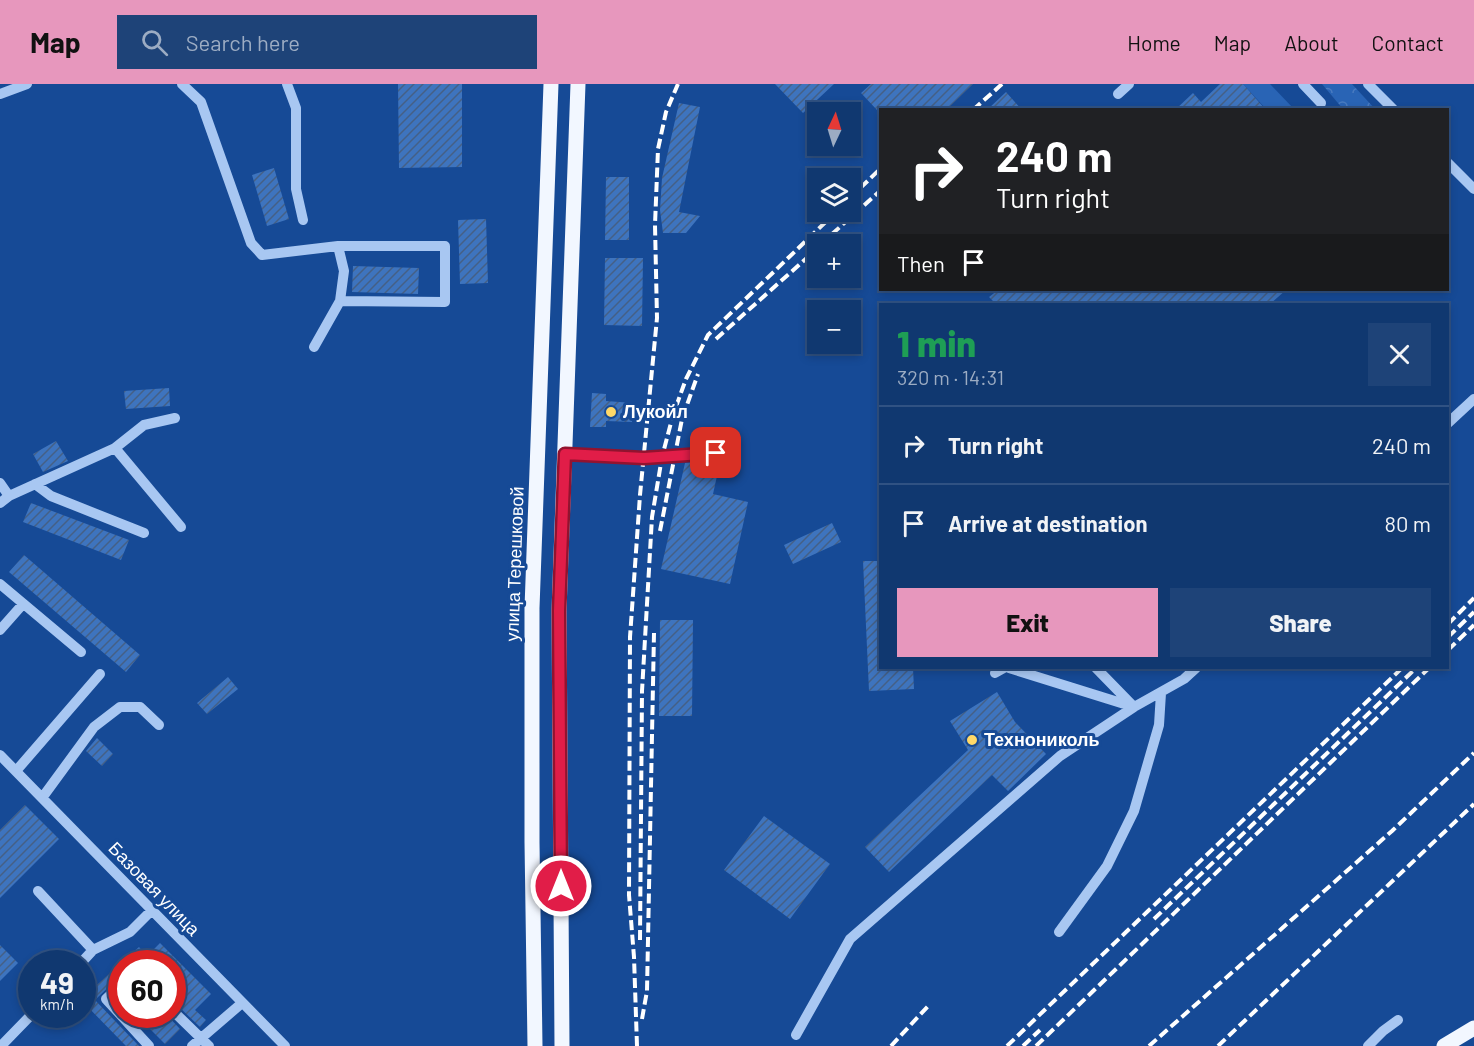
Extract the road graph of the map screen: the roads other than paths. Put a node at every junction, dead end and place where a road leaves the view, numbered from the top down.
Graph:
1 (27, 84) edge
2 (185, 84) edge
3 (287, 84) edge
4 (551, 84) edge
5 (578, 84) edge
6 (1129, 84) edge
7 (1304, 84) edge
8 (1368, 84) edge
9 (0, 94) edge
10 (1118, 94) dead end
11 (1321, 103) dead end
12 (1392, 108) edge
13 (1449, 164) edge
14 (1474, 189) edge
15 (303, 220) dead end
16 (338, 246) junction
17 (340, 300) junction
18 (314, 347) dead end
19 (1474, 399) edge
20 (176, 418) dead end
21 (1449, 422) edge
22 (115, 448) junction
23 (538, 453) junction
24 (716, 453) dead end
25 (565, 454) junction
26 (0, 483) edge
27 (35, 484) junction
28 (9, 496) junction
29 (0, 504) edge
30 (181, 527) dead end
31 (144, 533) dead end
32 (0, 584) edge
33 (23, 604) junction
34 (0, 630) edge
35 (81, 652) dead end
36 (1013, 669) edge
37 (1097, 669) edge
38 (1195, 669) edge
39 (100, 674) dead end
40 (1161, 693) junction
41 (1134, 707) junction
42 (159, 724) dead end
43 (0, 755) edge
44 (16, 771) junction
45 (42, 798) junction
46 (38, 891) dead end
47 (152, 911) junction
48 (1059, 932) dead end
49 (93, 950) joint
50 (242, 1003) junction
51 (1398, 1020) dead end
52 (186, 1024) edge
53 (18, 1028) edge
54 (133, 1028) edge
55 (1474, 1028) edge
56 (796, 1035) dead end
57 (205, 1042) edge
58 (0, 1046) edge
59 (149, 1046) edge
60 (192, 1046) edge
61 (285, 1046) edge
62 (535, 1046) edge
63 (562, 1046) edge
64 (1368, 1046) edge
65 (1444, 1046) edge

1 - 9 street
2 - 16 street
3 - 15 street
4 - 23 main road, улица Терешковой
5 - 25 main road
6 - 10 street
7 - 11 street
8 - 12 street
13 - 14 street
16 - 17 street
16 - 17 street
17 - 18 street
19 - 21 street
20 - 22 street
22 - 27 street
22 - 30 street
23 - 25 main road
23 - 62 main road, улица Терешковой
24 - 25 street
25 - 63 main road
26 - 28 street
27 - 28 street
27 - 31 street
28 - 29 street
32 - 33 street
33 - 34 street
33 - 35 street
36 - 41 street
37 - 41 street
38 - 40 street
39 - 44 street
40 - 41 street
40 - 48 street
41 - 56 street
42 - 45 street
43 - 44 street, Базовая улица
44 - 45 street, Базовая улица
45 - 47 street, Базовая улица
46 - 49 street
47 - 49 street
47 - 50 street, Базовая улица
50 - 57 street
50 - 61 street, Базовая улица
51 - 64 street
52 - 57 street
53 - 58 street
54 - 59 street
55 - 65 main road
57 - 60 street

